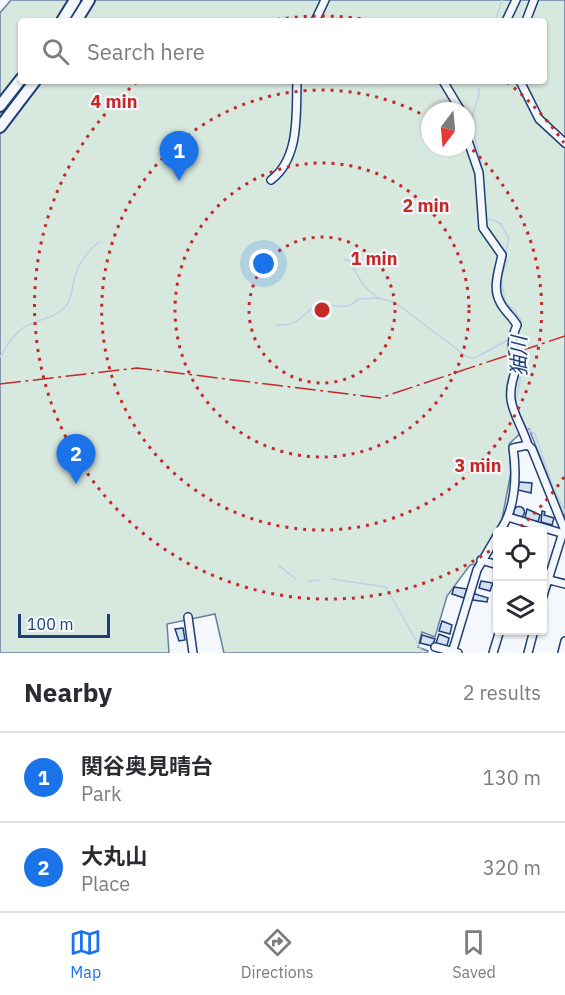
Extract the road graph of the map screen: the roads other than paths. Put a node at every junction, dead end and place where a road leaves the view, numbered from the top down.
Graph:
1 (75, 0) edge
2 (89, 0) edge
3 (325, 0) edge
4 (516, 0) edge
5 (534, 0) edge
6 (64, 18) edge
7 (78, 18) edge
8 (316, 18) edge
9 (507, 18) edge
10 (527, 18) edge
11 (18, 83) edge
12 (33, 84) edge
13 (297, 84) edge
14 (445, 84) edge
15 (522, 84) edge
16 (456, 102) edge
17 (0, 106) edge
18 (0, 127) edge
19 (565, 143) edge
20 (473, 156) edge
21 (271, 180) dead end
22 (528, 445) junction
23 (508, 517) junction
24 (502, 527) edge
25 (563, 531) edge
26 (493, 541) edge
27 (481, 560) junction
28 (493, 564) edge
29 (547, 574) edge
30 (547, 580) edge
31 (565, 584) edge
32 (188, 617) dead end
33 (498, 635) edge
34 (533, 635) edge
35 (565, 641) edge
36 (435, 647) dead end
37 (454, 652) edge
38 (193, 653) edge
39 (493, 653) edge
40 (528, 653) edge
41 (562, 653) edge

1 - 6 highway
2 - 7 highway
3 - 8 street
4 - 9 street
5 - 10 street
11 - 17 highway
12 - 18 highway
13 - 21 street
14 - 16 street
15 - 19 street
20 - 22 street
22 - 23 street
22 - 25 street
23 - 24 street
23 - 25 street
25 - 29 street
26 - 27 street
27 - 28 street
27 - 37 street
30 - 31 street
32 - 38 street
33 - 39 street
34 - 40 street
35 - 41 street
36 - 37 street

